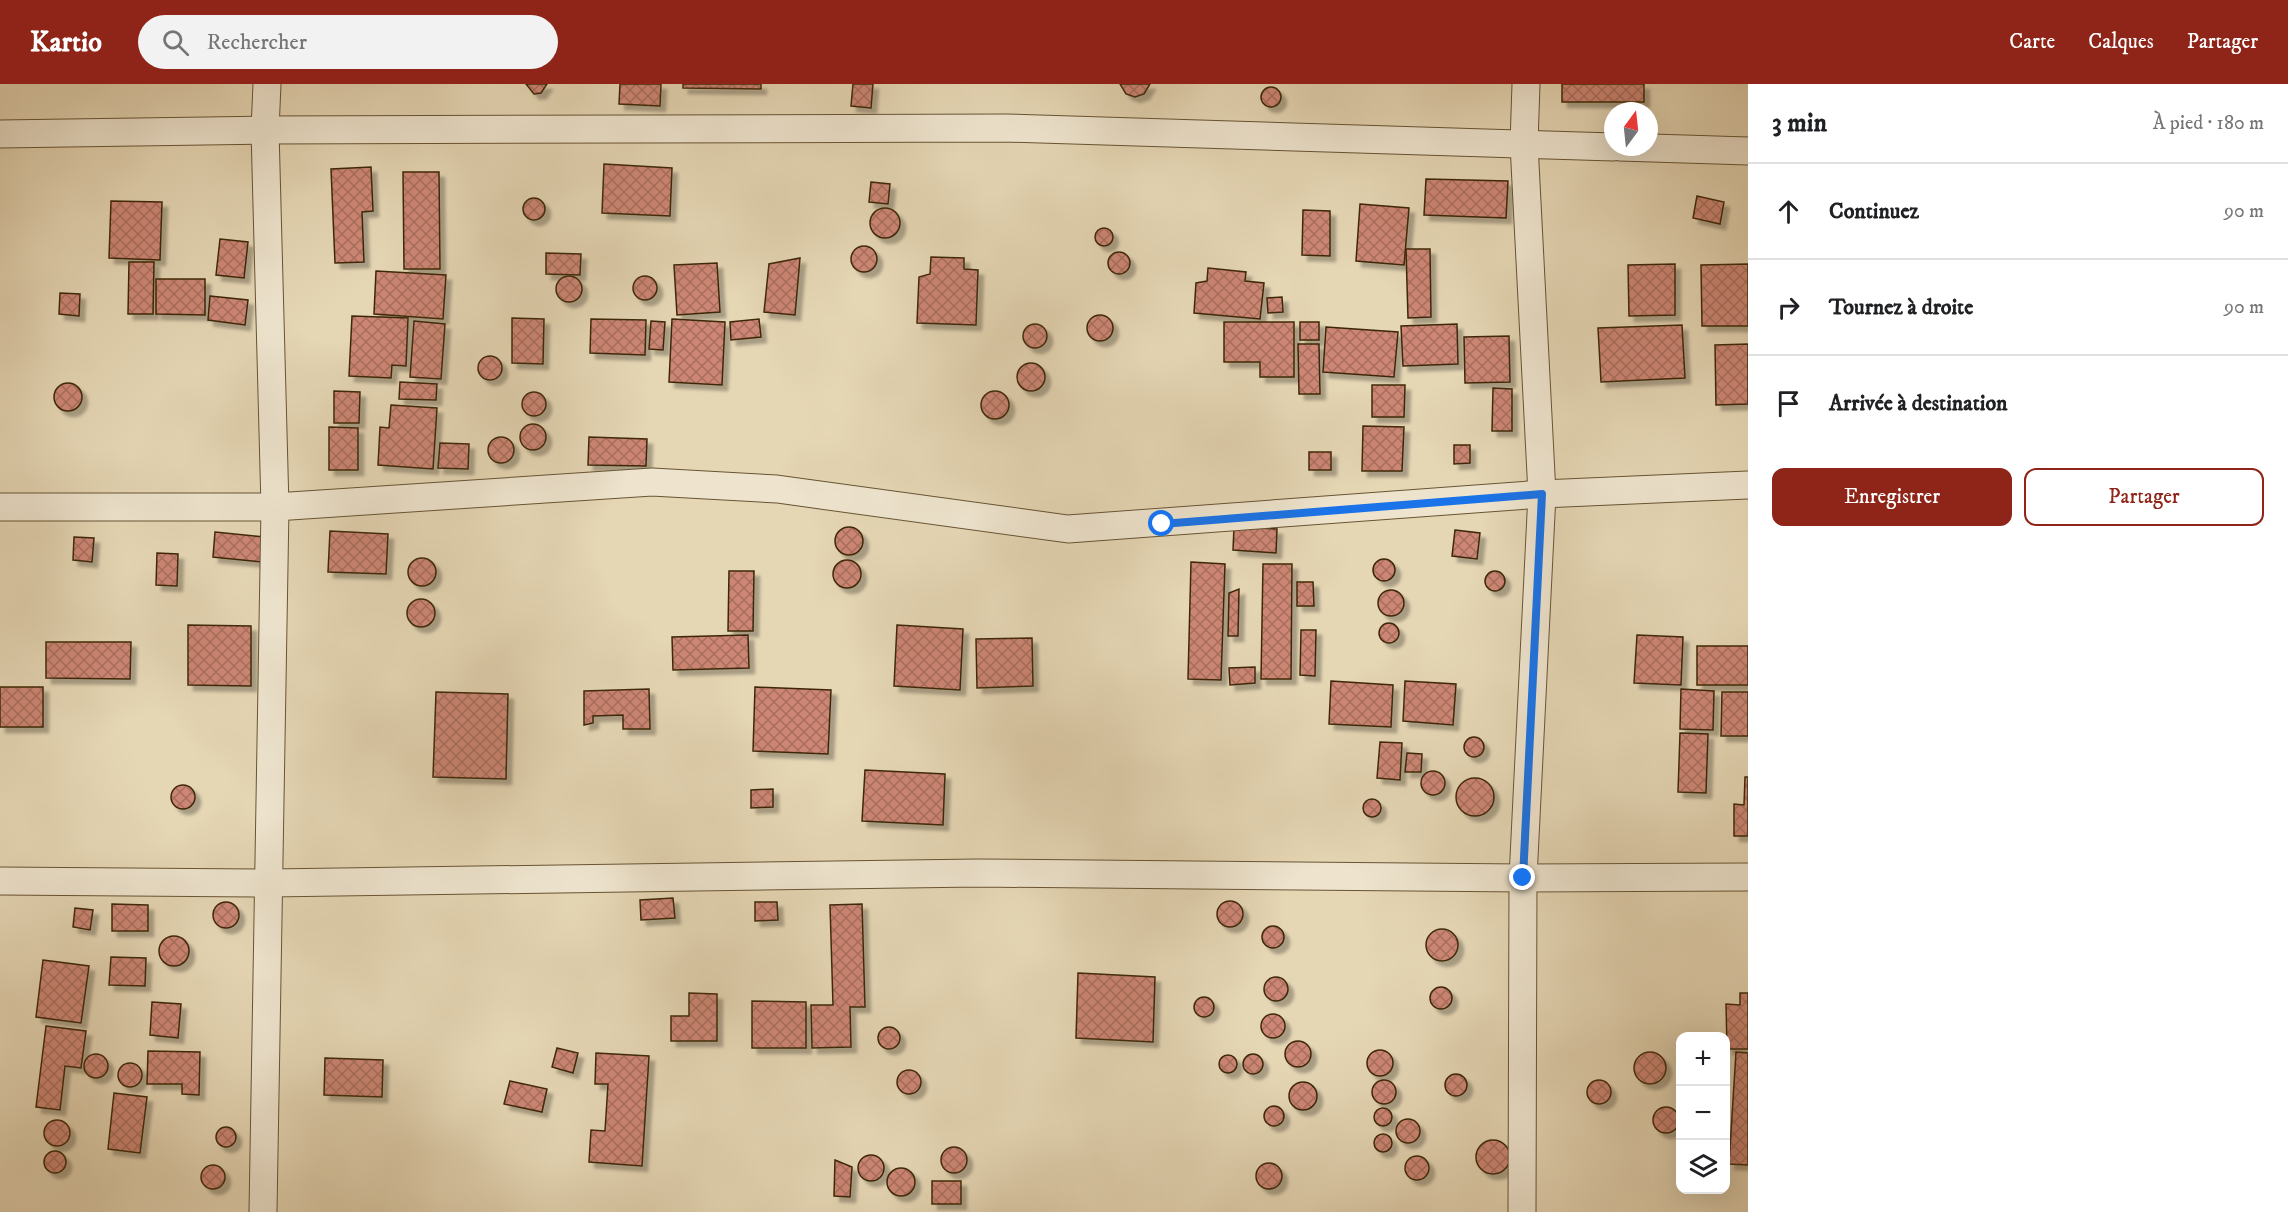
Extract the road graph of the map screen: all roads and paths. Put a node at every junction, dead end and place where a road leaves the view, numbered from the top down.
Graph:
1 (267, 84) edge
2 (1526, 84) edge
3 (265, 130) junction
4 (0, 134) edge
5 (1524, 144) junction
6 (1604, 147) edge
7 (1658, 148) edge
8 (1748, 151) edge
9 (1748, 485) edge
10 (1542, 494) junction
11 (0, 507) edge
12 (275, 507) junction
13 (1748, 877) edge
14 (1523, 878) junction
15 (0, 881) edge
16 (270, 883) junction
17 (263, 1212) edge
18 (1522, 1212) edge

1 - 3 street
2 - 5 street
3 - 4 street
3 - 5 street
3 - 12 street
5 - 6 street
5 - 10 street
7 - 8 street
9 - 10 street
10 - 12 street
10 - 14 street
11 - 12 street
12 - 16 street
13 - 14 street
14 - 16 street
14 - 18 street
15 - 16 street
16 - 17 street

